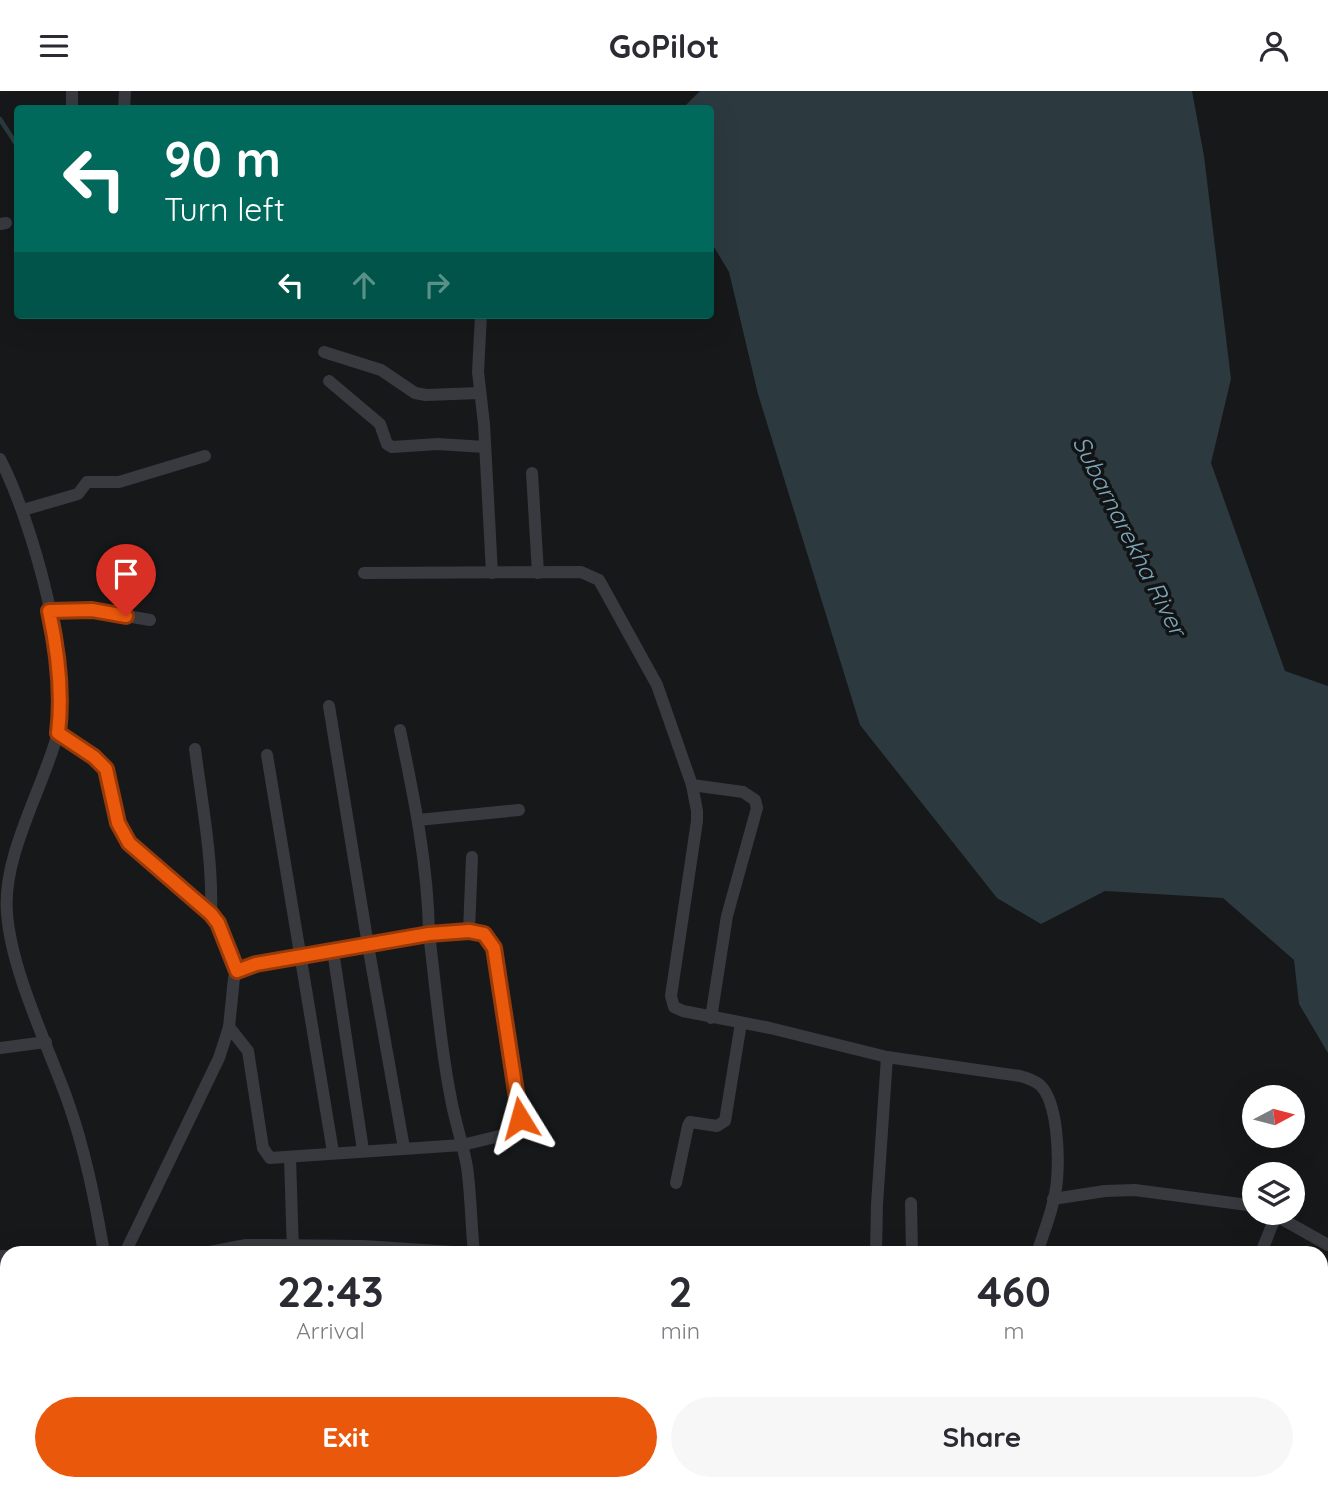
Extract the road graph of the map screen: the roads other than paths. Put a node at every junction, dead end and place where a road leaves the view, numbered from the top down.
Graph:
1 (481, 319) edge
2 (324, 352) dead end
3 (329, 381) dead end
4 (480, 393) junction
5 (485, 447) junction
6 (205, 456) dead end
7 (0, 459) edge
8 (531, 473) dead end
9 (23, 510) junction
10 (364, 573) dead end
11 (492, 573) junction
12 (538, 573) junction
13 (49, 611) junction
14 (150, 620) dead end
15 (329, 706) dead end
16 (400, 730) dead end
17 (58, 733) junction
18 (195, 749) dead end
19 (267, 755) dead end
20 (692, 785) junction
21 (519, 810) dead end
22 (418, 820) junction
23 (472, 857) dead end
24 (211, 914) junction
25 (469, 931) junction
26 (429, 934) junction
27 (368, 945) junction
28 (333, 951) junction
29 (300, 957) junction
30 (237, 971) junction
31 (710, 1018) junction
32 (741, 1023) junction
33 (229, 1027) junction
34 (46, 1042) junction
35 (0, 1048) edge
36 (887, 1057) junction
37 (462, 1145) junction
38 (404, 1148) junction
39 (363, 1150) junction
40 (333, 1152) junction
41 (290, 1157) junction
42 (676, 1183) dead end
43 (1054, 1199) junction
44 (911, 1203) dead end
45 (1242, 1204) edge
46 (1270, 1225) edge
47 (1293, 1225) edge
48 (1328, 1245) edge
49 (103, 1246) edge
50 (128, 1246) edge
51 (293, 1246) edge
52 (473, 1246) edge
53 (876, 1246) edge
54 (912, 1246) edge
55 (1039, 1246) edge
56 (1263, 1246) edge

1 - 4 street
2 - 4 street
3 - 5 street
4 - 5 street
5 - 11 street
6 - 9 street
7 - 9 street
8 - 12 street
9 - 13 street
10 - 11 street
11 - 12 street
12 - 20 street
13 - 14 street
13 - 17 street
15 - 27 street
16 - 22 street
17 - 24 street
17 - 34 street
18 - 24 street
19 - 29 street
20 - 31 street
20 - 31 street
21 - 22 street
22 - 26 street
23 - 25 street
24 - 30 street
25 - 26 street
25 - 37 street
26 - 27 street
26 - 37 street
27 - 28 street
27 - 38 street
28 - 29 street
28 - 39 street
29 - 30 street
29 - 40 street
30 - 33 street
31 - 32 street
32 - 36 street
32 - 42 street
33 - 41 street
33 - 50 street
34 - 35 street
34 - 49 street
36 - 43 street
36 - 53 street
37 - 38 street
37 - 52 street
38 - 39 street
39 - 40 street
40 - 41 street
41 - 51 street
43 - 45 street
43 - 55 street
44 - 54 street
46 - 56 street
47 - 48 street

